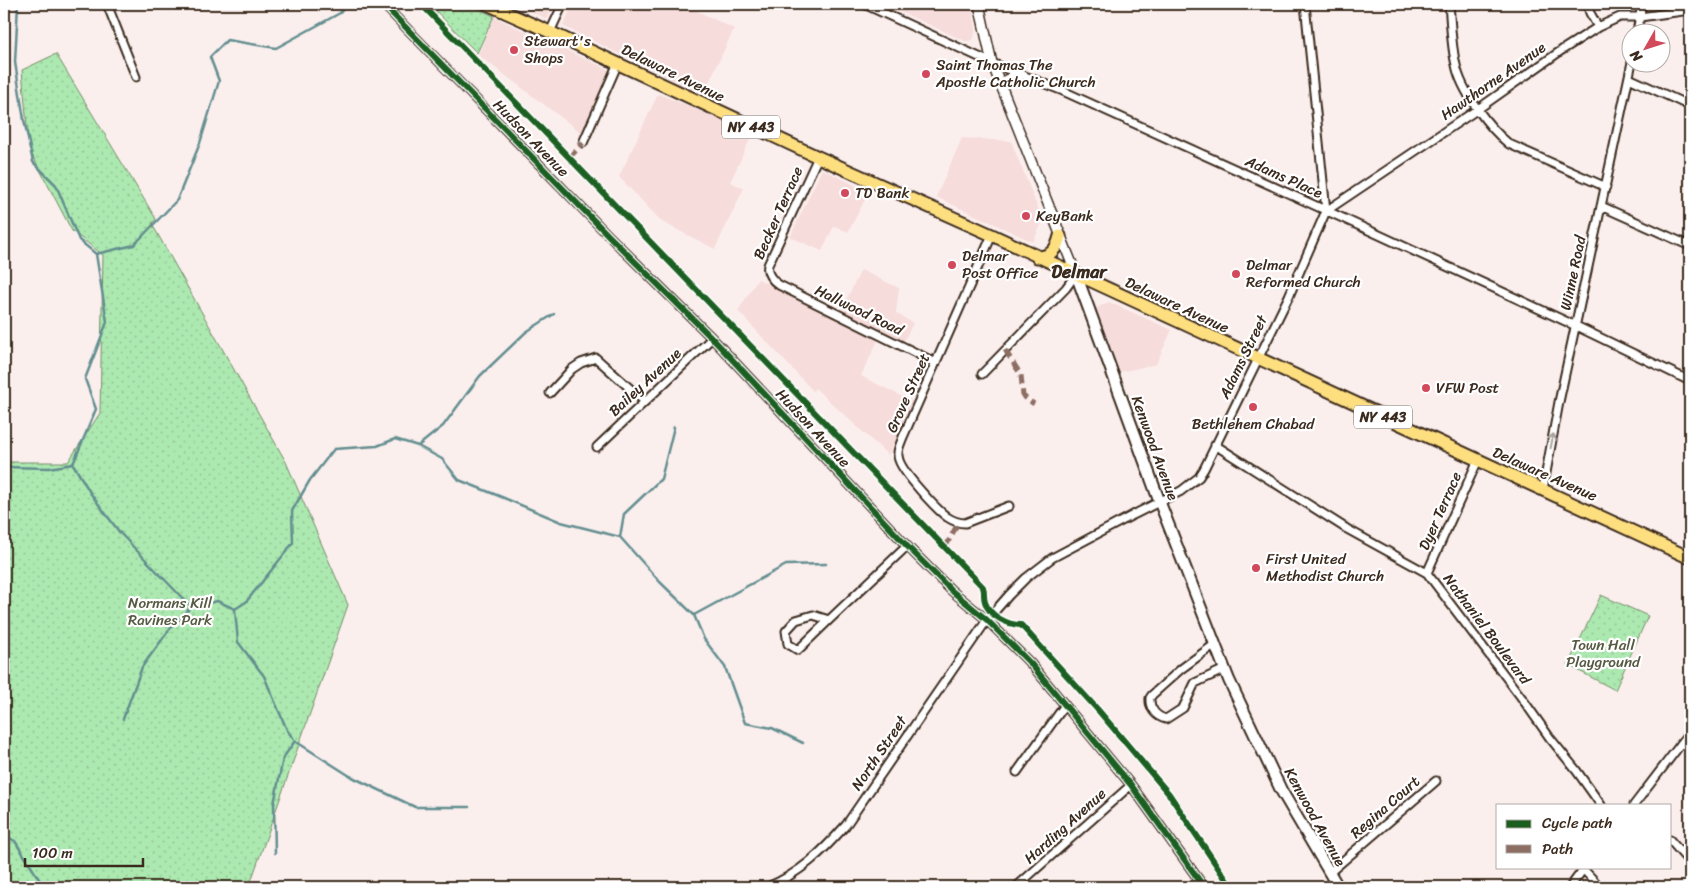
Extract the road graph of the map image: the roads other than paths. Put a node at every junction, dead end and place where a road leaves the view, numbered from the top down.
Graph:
1 (107, 4) edge
2 (383, 4) edge
3 (487, 4) edge
4 (563, 4) edge
5 (864, 4) edge
6 (980, 4) edge
7 (1305, 4) edge
8 (1449, 4) edge
9 (1587, 4) edge
10 (1642, 4) edge
11 (1690, 10) edge
12 (1640, 17) junction
13 (1639, 22) edge
14 (1598, 28) junction
15 (550, 32) junction
16 (618, 63) junction
17 (992, 63) junction
18 (1630, 72) edge
19 (1022, 75) junction
20 (136, 77) dead end
21 (1629, 78) junction
22 (1000, 83) junction
23 (1690, 106) edge
24 (1478, 109) junction
25 (583, 143) dead end
26 (818, 157) junction
27 (1606, 187) junction
28 (1602, 206) junction
29 (1326, 211) junction
30 (992, 235) junction
31 (1060, 236) junction
32 (1690, 246) edge
33 (1037, 257) junction
34 (1076, 274) junction
35 (772, 280) joint
36 (1576, 326) junction
37 (712, 338) junction
38 (1258, 359) junction
39 (936, 363) junction
40 (982, 374) dead end
41 (1690, 381) edge
42 (550, 393) dead end
43 (644, 401) junction
44 (1216, 445) junction
45 (597, 447) dead end
46 (1478, 460) junction
47 (1542, 489) junction
48 (1160, 503) junction
49 (1009, 506) dead end
50 (907, 546) junction
51 (1690, 558) edge
52 (1427, 573) junction
53 (993, 612) joint
54 (829, 620) junction
55 (987, 620) junction
56 (1215, 644) junction
57 (1225, 669) junction
58 (1065, 705) junction
59 (1690, 732) edge
60 (1016, 772) dead end
61 (1436, 781) dead end
62 (1131, 785) junction
63 (1600, 804) edge
64 (1637, 804) edge
65 (1672, 842) edge
66 (1690, 863) edge
67 (1584, 868) edge
68 (1329, 873) junction
69 (767, 887) edge
70 (1016, 887) edge
71 (1204, 887) edge
72 (1338, 887) edge
73 (1570, 887) edge
74 (1600, 887) edge

1 - 20 street
2 - 37 street, Hudson Avenue
3 - 15 main road, Delaware Avenue / NY 443
4 - 15 street
5 - 17 street, Adams Place
6 - 17 street, Kenwood Avenue
7 - 29 street, Adams Street
8 - 24 street
9 - 14 street
10 - 12 street
11 - 12 street, Hawthorne Avenue
12 - 13 street
12 - 14 street, Hawthorne Avenue
14 - 24 street, Hawthorne Avenue
15 - 16 main road, Delaware Avenue / NY 443
16 - 25 street
16 - 26 main road, Delaware Avenue / NY 443
17 - 19 street, Adams Place
17 - 22 street, Kenwood Avenue
18 - 21 street, Winne Road
19 - 22 street
19 - 29 street, Adams Place
21 - 23 street
21 - 27 street, Winne Road
22 - 31 street, Kenwood Avenue
24 - 27 street
24 - 29 street, Hawthorne Avenue
26 - 30 main road, Delaware Avenue / NY 443
26 - 35 street, Becker Terrace
27 - 28 street, Winne Road
28 - 32 street
28 - 36 street, Winne Road
29 - 36 street, Adams Place
29 - 38 street, Adams Street
30 - 33 main road, Delaware Avenue / NY 443
30 - 39 street, Grove Street
31 - 33 main road
31 - 34 street, Kenwood Avenue
33 - 34 main road, Delaware Avenue / NY 443
34 - 38 main road, Delaware Avenue / NY 443
34 - 40 street
34 - 48 main road, Kenwood Avenue
35 - 39 street, Hallwood Road
36 - 41 street, Adams Place
47 -> 36 street, Winne Road
37 - 43 street, Bailey Avenue
37 - 50 street, Hudson Avenue
38 - 44 street, Adams Street
38 - 46 main road, Delaware Avenue / NY 443
39 - 49 street, Grove Street
42 - 43 street
43 - 45 street, Bailey Avenue
44 - 48 street, Adams Street
44 - 52 street, Nathaniel Boulevard
46 - 47 main road, Delaware Avenue / NY 443
46 - 52 street, Dyer Terrace
47 - 51 main road, Delaware Avenue / NY 443
48 - 53 street, Adams Street
48 - 56 main road, Kenwood Avenue
50 - 54 street
50 - 55 street, Hudson Avenue
52 - 63 street, Nathaniel Boulevard
53 - 55 street, North Street
54 - 54 street
55 - 58 street, Hudson Avenue
55 - 69 street, North Street
56 - 57 main road, Kenwood Avenue
56 - 57 street
57 - 68 main road, Kenwood Avenue
58 - 60 street
58 - 62 street, Hudson Avenue
59 - 64 street
61 - 68 street, Regina Court
62 - 70 street, Harding Avenue
62 - 71 street, Hudson Avenue
65 - 66 street
67 - 73 street
67 - 74 street
68 - 72 main road, Kenwood Avenue

